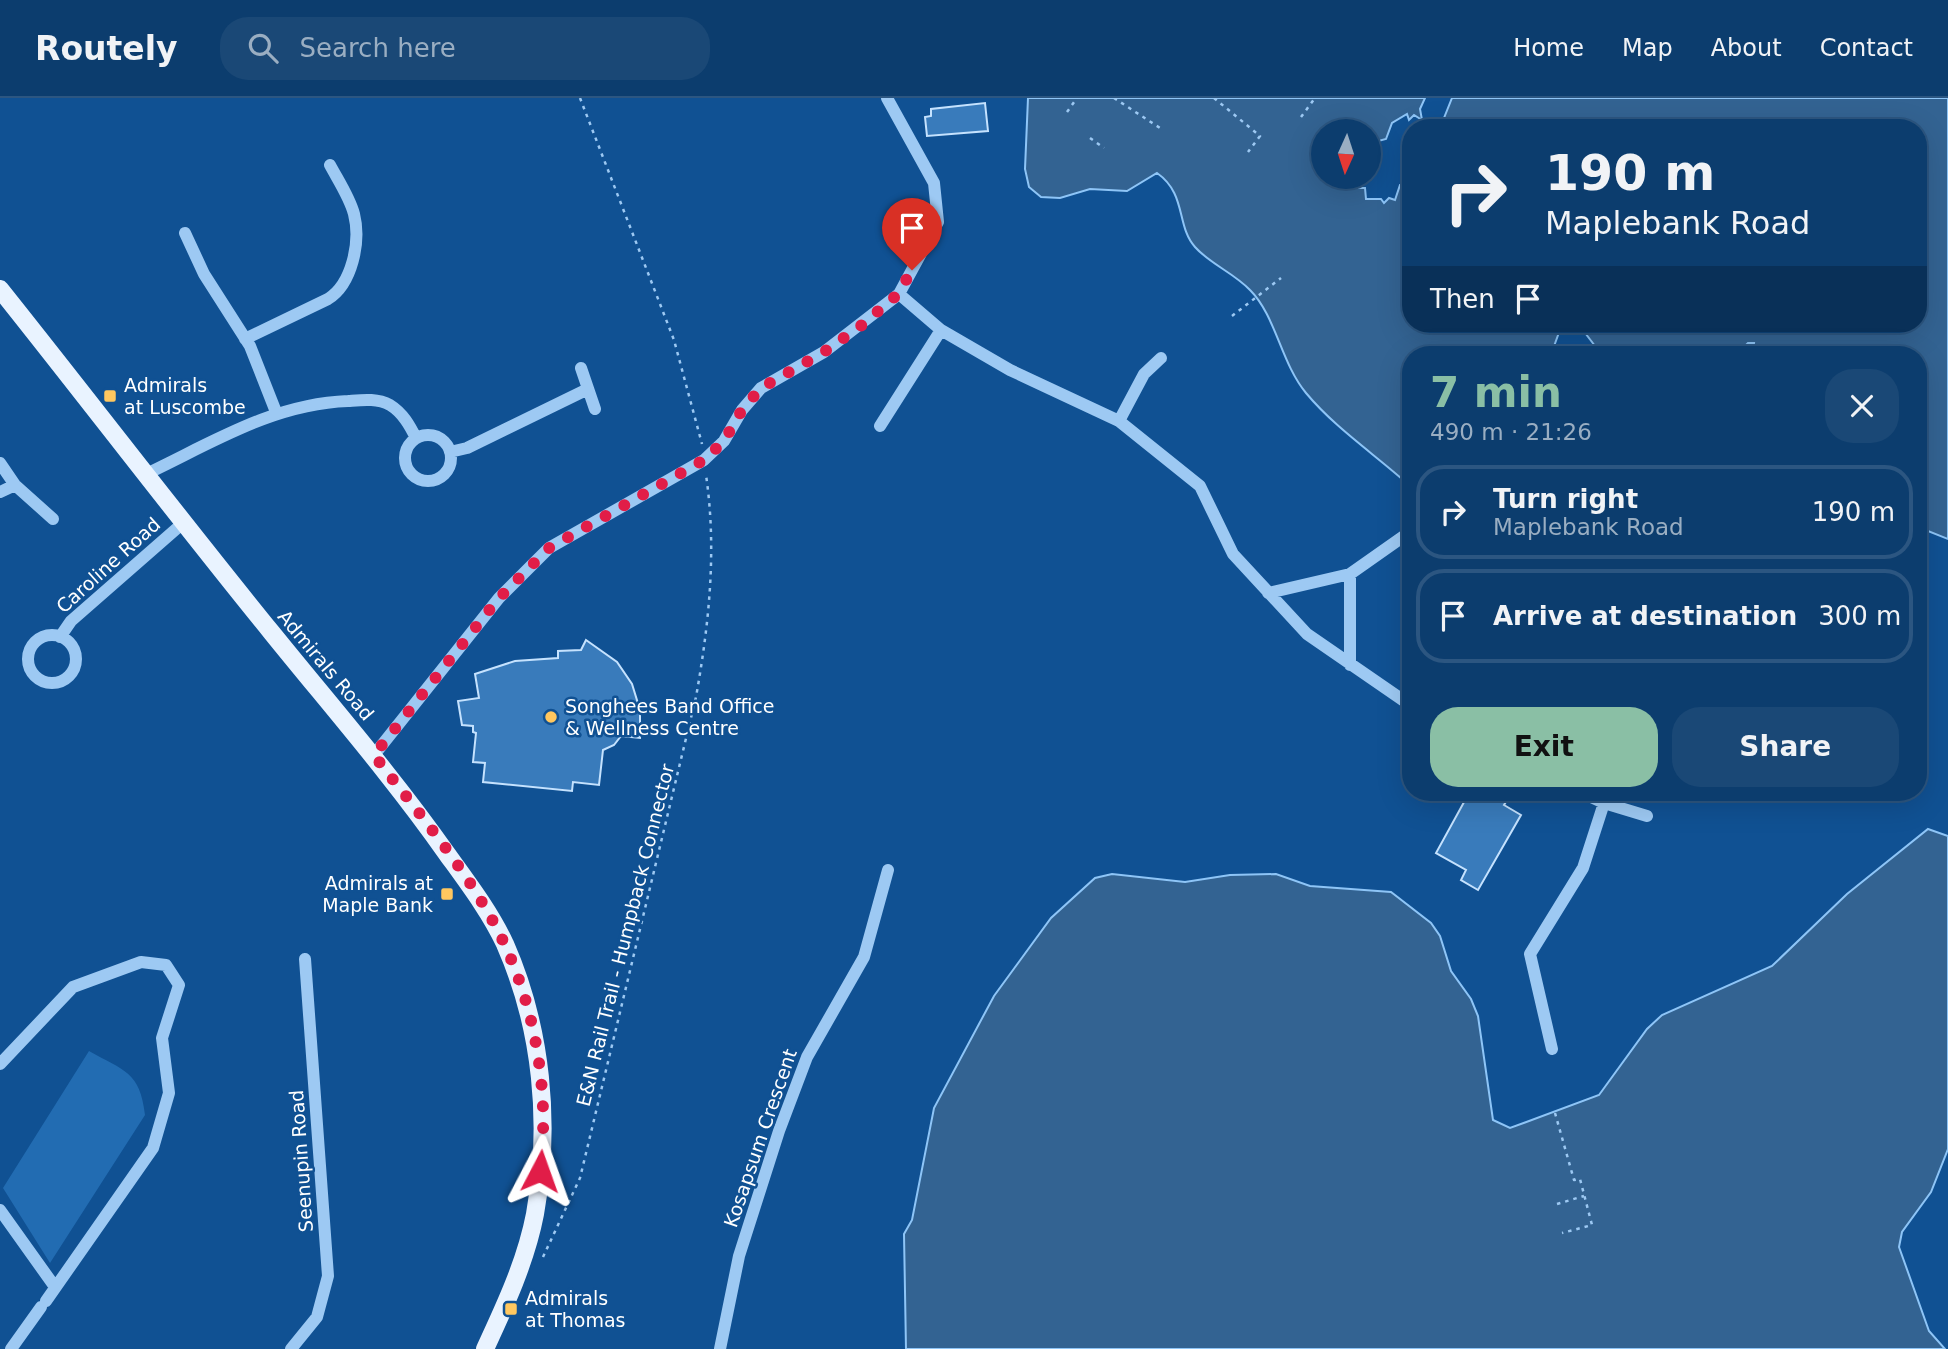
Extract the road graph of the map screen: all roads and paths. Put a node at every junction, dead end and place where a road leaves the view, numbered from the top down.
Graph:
1 (580, 98) edge
2 (887, 98) edge
3 (1077, 98) edge
4 (1114, 98) edge
5 (1214, 98) edge
6 (1315, 98) edge
7 (1067, 112) dead end
8 (1301, 117) dead end
9 (1160, 128) dead end
10 (1090, 138) dead end
11 (1104, 148) dead end
12 (1248, 152) dead end
13 (330, 165) dead end
14 (186, 233) dead end
15 (1281, 278) dead end
16 (0, 289) edge
17 (898, 294) junction
18 (1232, 316) dead end
19 (941, 330) junction
20 (245, 339) junction
21 (1161, 358) dead end
22 (581, 368) dead end
23 (588, 389) junction
24 (595, 409) dead end
25 (276, 412) junction
26 (1119, 421) junction
27 (880, 426) dead end
28 (416, 438) junction
29 (703, 451) dead end
30 (450, 452) junction
31 (0, 463) edge
32 (705, 468) dead end
33 (144, 475) junction
34 (15, 485) junction
35 (0, 492) edge
36 (53, 519) dead end
37 (183, 523) junction
38 (1402, 537) edge
39 (1350, 574) junction
40 (1268, 593) junction
41 (60, 637) dead end
42 (1350, 665) junction
43 (1402, 700) edge
44 (374, 755) junction
45 (1600, 801) edge
46 (1604, 803) junction
47 (1647, 816) dead end
48 (888, 870) dead end
49 (305, 959) dead end
50 (1552, 1049) dead end
51 (0, 1064) edge
52 (1555, 1113) dead end
53 (1584, 1196) junction
54 (1557, 1204) dead end
55 (0, 1210) edge
56 (1562, 1233) dead end
57 (538, 1267) dead end
58 (55, 1287) junction
59 (12, 1349) edge
60 (291, 1349) edge
61 (485, 1349) edge
62 (720, 1349) edge

1 - 29 path
2 - 17 street
3 - 7 path
4 - 9 path
5 - 12 path
6 - 8 path
10 - 11 path
13 - 20 street
14 - 20 street
15 - 18 path
16 - 33 main road, Admirals Road
17 - 19 street
17 - 44 street
19 - 26 street
19 - 27 street
20 - 25 street
21 - 26 street
22 - 23 street
23 - 24 street
23 - 30 street
25 - 28 street
25 - 33 street
26 - 40 street
28 - 30 street
28 - 30 street
31 - 34 street
32 - 57 path, E&N Rail Trail - Humpback Connector
33 - 37 main road, Admirals Road
34 - 35 street
34 - 36 street
37 - 41 street, Caroline Road
37 - 44 main road, Admirals Road
38 - 39 street
39 - 40 street
39 - 42 street
40 - 42 street
42 - 43 street
44 - 61 main road, Admirals Road
45 - 46 street
46 - 47 street
46 - 50 street
48 - 62 street, Kosapsum Crescent
49 - 60 street, Seenupin Road
51 - 58 street
52 - 53 path
53 - 54 path
53 - 56 path
55 - 58 street
58 - 59 street

